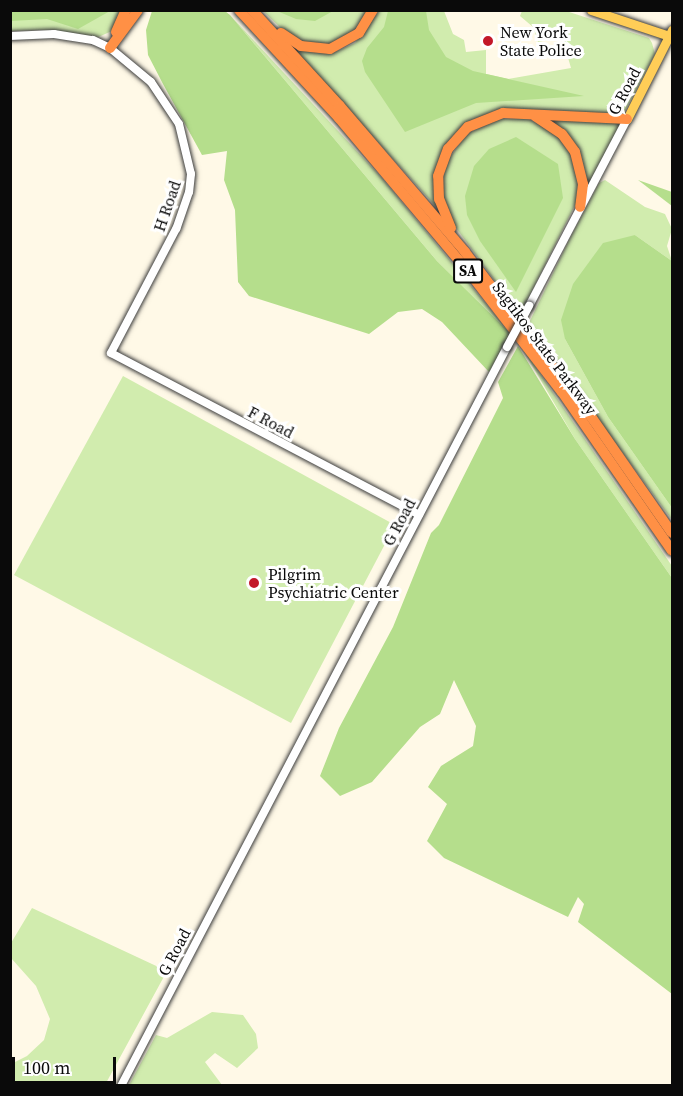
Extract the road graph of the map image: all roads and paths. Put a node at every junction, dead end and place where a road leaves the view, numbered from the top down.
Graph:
1 (126, 10) edge
2 (138, 10) edge
3 (231, 10) edge
4 (239, 10) edge
5 (254, 10) edge
6 (373, 10) edge
7 (591, 10) edge
8 (672, 34) edge
9 (10, 36) edge
10 (110, 48) junction
11 (294, 69) junction
12 (530, 113) junction
13 (627, 119) junction
14 (580, 207) junction
15 (465, 252) junction
16 (111, 353) joint
17 (419, 515) junction
18 (672, 533) edge
19 (672, 551) edge
20 (121, 1086) edge

1 - 10 highway
2 - 10 highway
3 - 11 highway
4 - 11 highway, Sagtikos State Parkway / SA
5 - 6 highway
5 - 15 highway, Sagtikos State Parkway / SA
7 - 8 main road
8 - 13 main road, G Road
9 - 10 street, H Road
10 - 16 street, H Road
11 - 19 highway, Sagtikos State Parkway / SA
12 - 13 highway
12 - 14 highway
12 - 15 highway
13 - 14 street, G Road
14 - 17 street, G Road, bridge
15 - 18 highway, Sagtikos State Parkway / SA
16 - 17 street, F Road
17 - 20 street, G Road

